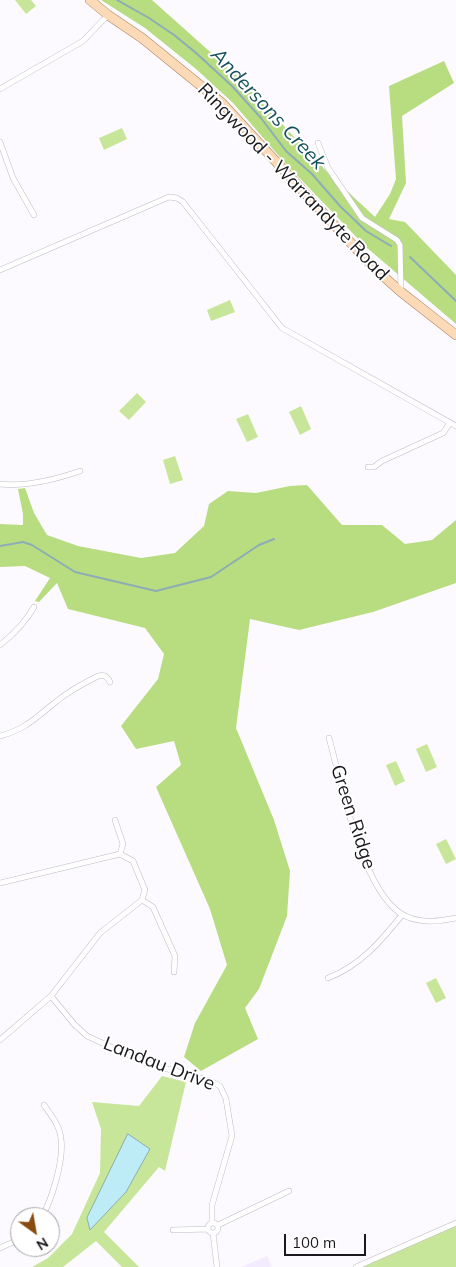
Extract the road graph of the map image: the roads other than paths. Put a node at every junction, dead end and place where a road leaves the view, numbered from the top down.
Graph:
1 (90, 0) edge
2 (108, 15) junction
3 (0, 89) edge
4 (0, 142) edge
5 (318, 143) dead end
6 (34, 215) dead end
7 (0, 270) edge
8 (401, 292) junction
9 (456, 335) edge
10 (450, 423) junction
11 (456, 426) edge
12 (80, 471) dead end
13 (377, 473) dead end
14 (0, 484) edge
15 (34, 608) dead end
16 (0, 645) edge
17 (110, 682) dead end
18 (0, 736) edge
19 (329, 738) dead end
20 (116, 820) dead end
21 (120, 854) junction
22 (0, 882) edge
23 (142, 900) junction
24 (402, 915) junction
25 (456, 918) edge
26 (174, 972) dead end
27 (328, 978) dead end
28 (51, 996) junction
29 (0, 1040) edge
30 (44, 1105) dead end
31 (289, 1191) dead end
32 (47, 1207) edge
33 (456, 1223) edge
34 (215, 1224) junction
35 (208, 1229) junction
36 (172, 1230) dead end
37 (213, 1233) junction
38 (217, 1267) edge
39 (356, 1267) edge

1 - 2 main road, Ringwood - Warrandyte Road
2 - 3 street
2 - 8 main road, Ringwood - Warrandyte Road
4 - 6 street
5 - 8 street, Ringwood - Warrandyte Road
7 - 10 street
8 - 9 main road, Ringwood - Warrandyte Road
10 - 11 street
10 - 13 street
12 - 14 street
15 - 16 street
17 - 18 street
19 - 24 street, Green Ridge
20 - 21 street
21 - 22 street
21 - 23 street
23 - 26 street
23 - 28 street
24 - 25 street
24 - 27 street
28 - 29 street
28 - 34 street, Landau Drive
30 - 32 street
31 - 34 street
33 - 39 street
34 - 35 street
34 - 37 street
35 - 36 street
35 - 37 street
37 - 38 street

